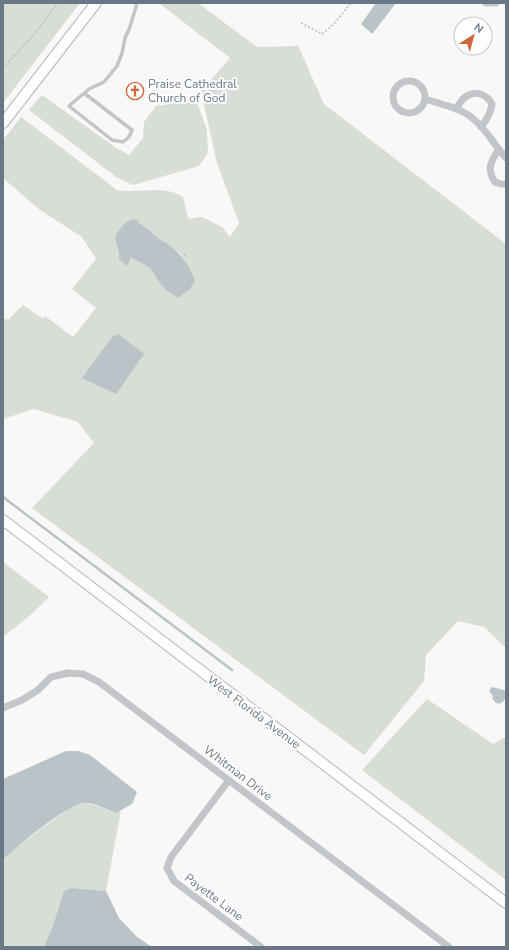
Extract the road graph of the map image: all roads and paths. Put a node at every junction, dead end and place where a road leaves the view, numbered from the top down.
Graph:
1 (58, 3) edge
2 (96, 3) edge
3 (137, 3) edge
4 (351, 3) edge
5 (486, 3) edge
6 (496, 3) edge
7 (301, 23) dead end
8 (3, 68) edge
9 (84, 93) junction
10 (425, 99) junction
11 (456, 109) junction
12 (3, 123) edge
13 (481, 127) junction
14 (499, 149) junction
15 (506, 158) edge
16 (506, 184) edge
17 (186, 254) dead end
18 (178, 261) dead end
19 (3, 520) edge
20 (3, 708) edge
21 (229, 780) junction
22 (506, 903) edge
23 (261, 947) edge
24 (449, 947) edge

1 - 8 path
2 - 12 street
3 - 9 lane
4 - 7 path
5 - 6 street
9 - 9 lane
10 - 10 street
10 - 11 street
11 - 13 street
11 - 13 street
13 - 14 street
14 - 15 street
14 - 16 street
17 - 18 path
19 - 22 street, West Florida Avenue
20 - 21 street, Whitman Drive
21 - 23 street, Payette Lane
21 - 24 street, Whitman Drive

